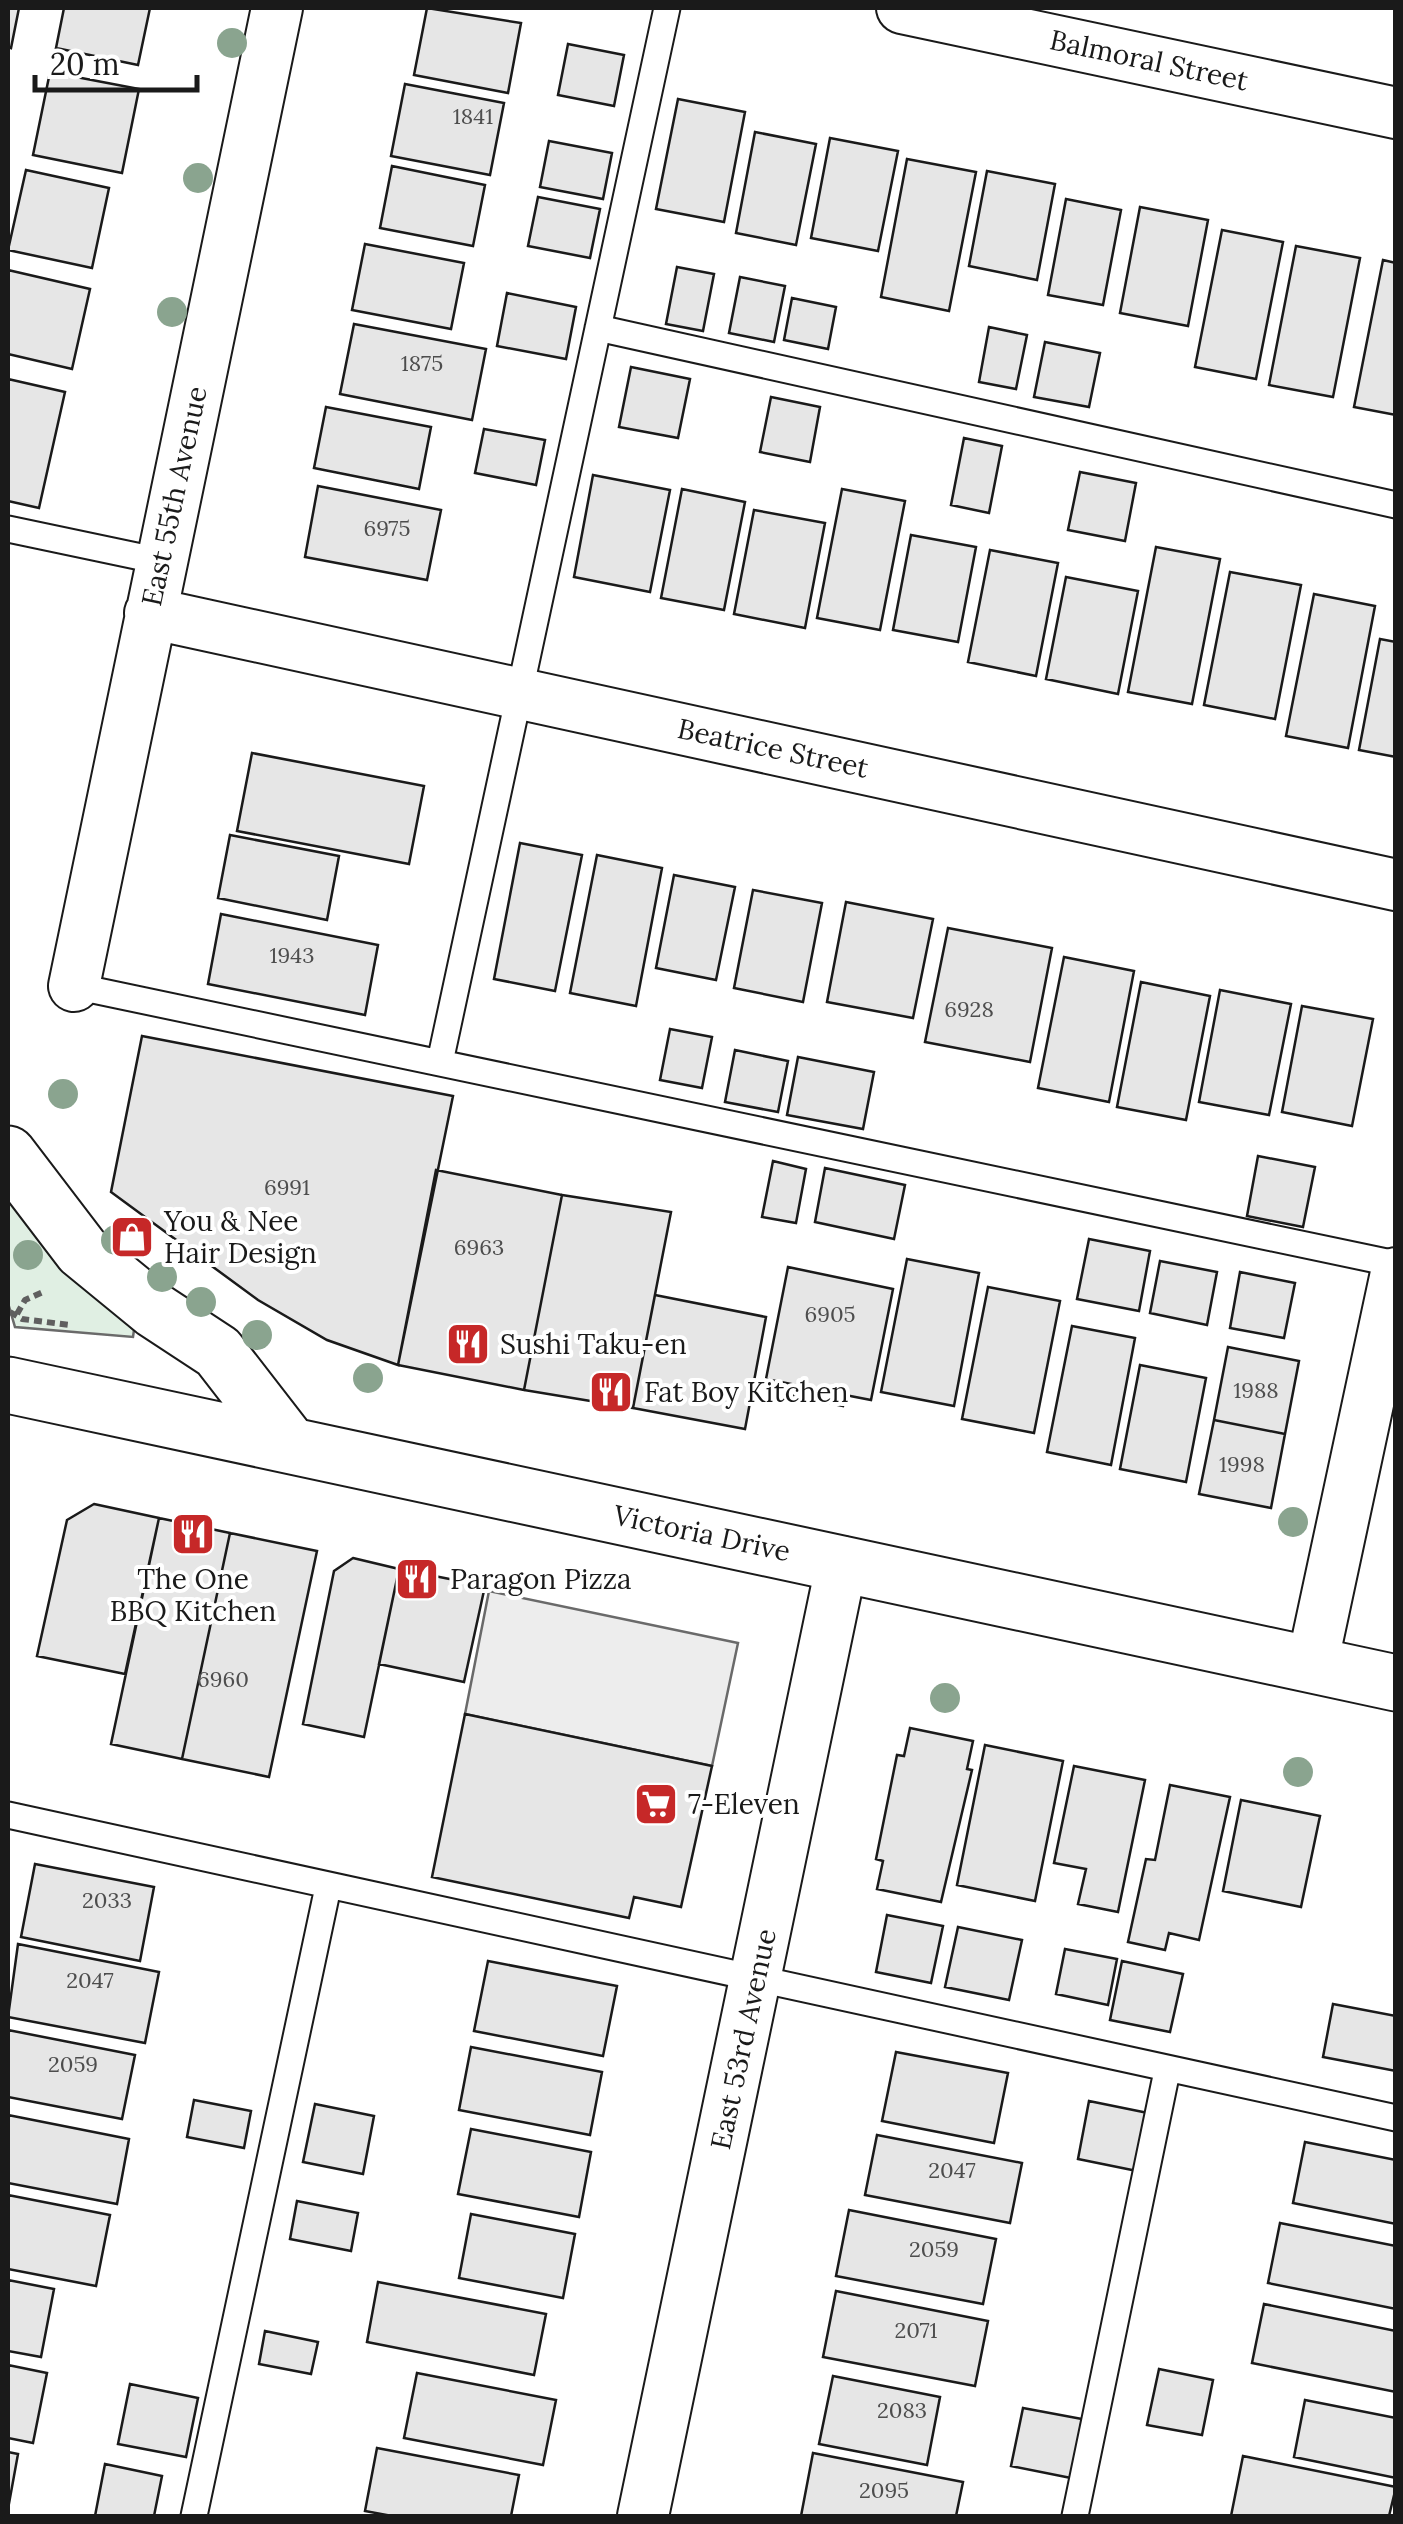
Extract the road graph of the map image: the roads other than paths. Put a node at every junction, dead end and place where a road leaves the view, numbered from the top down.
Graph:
1 (277, 8) edge
2 (667, 8) edge
3 (902, 8) edge
4 (1396, 113) edge
5 (598, 328) junction
6 (1396, 505) edge
7 (8, 529) edge
8 (160, 560) junction
9 (150, 612) junction
10 (517, 692) junction
11 (1396, 886) edge
12 (74, 986) joint
13 (440, 1062) junction
14 (8, 1154) edge
15 (1396, 1264) edge
16 (1396, 1273) edge
17 (8, 1385) edge
18 (287, 1442) junction
19 (842, 1562) junction
20 (1312, 1666) junction
21 (1396, 1683) edge
22 (8, 1816) edge
23 (328, 1887) junction
24 (756, 1976) junction
25 (1168, 2071) junction
26 (1396, 2118) edge
27 (194, 2516) edge
28 (643, 2516) edge
29 (1075, 2516) edge

1 - 8 street, East 55th Avenue
2 - 5 lane
3 - 4 street, Balmoral Street
5 - 6 lane
5 - 10 lane
7 - 8 lane
8 - 9 street, East 55th Avenue
9 - 10 street, Beatrice Street
9 - 12 street, East 55th Avenue
10 - 11 street, Beatrice Street
10 - 13 lane
12 - 13 lane
13 - 15 lane
14 - 18 street
16 - 20 street
17 - 18 street, Victoria Drive
18 - 19 street, Victoria Drive
19 - 20 street, Victoria Drive
19 - 24 street, East 53rd Avenue
20 - 21 street, Victoria Drive
22 - 23 lane
23 - 24 lane
23 - 27 lane
24 - 25 lane
24 - 28 street, East 53rd Avenue
25 - 26 lane
25 - 29 lane

